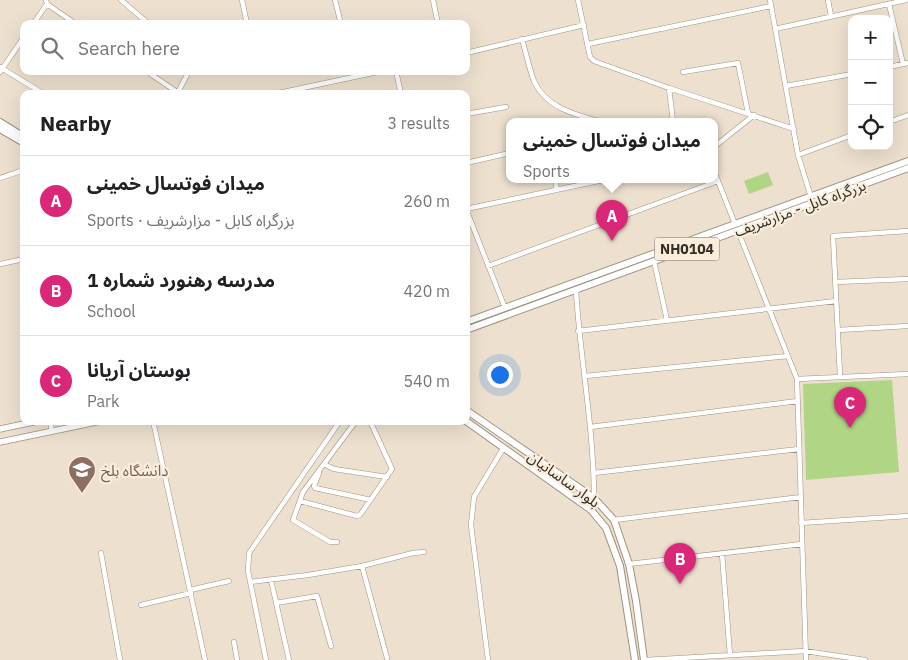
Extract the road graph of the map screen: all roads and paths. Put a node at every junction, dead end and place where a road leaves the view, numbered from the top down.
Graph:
1 (121, 0) edge
2 (242, 0) edge
3 (335, 0) edge
4 (433, 0) edge
5 (578, 0) edge
6 (770, 0) edge
7 (828, 0) edge
8 (906, 0) edge
9 (46, 2) edge
10 (888, 4) junction
11 (771, 6) junction
12 (831, 16) junction
13 (35, 20) edge
14 (71, 20) edge
15 (144, 20) edge
16 (246, 20) edge
17 (340, 20) edge
18 (437, 20) edge
19 (584, 24) junction
20 (775, 29) junction
21 (522, 39) junction
22 (20, 43) edge
23 (588, 44) junction
24 (470, 52) edge
25 (906, 63) edge
26 (893, 66) edge
27 (1, 69) edge
28 (683, 72) dead end
29 (152, 75) edge
30 (188, 75) edge
31 (363, 75) edge
32 (397, 75) edge
33 (848, 75) edge
34 (353, 77) joint
35 (786, 86) junction
36 (668, 88) junction
37 (37, 90) edge
38 (174, 90) edge
39 (180, 90) edge
40 (293, 90) edge
41 (400, 90) edge
42 (506, 107) dead end
43 (470, 113) edge
44 (748, 113) junction
45 (754, 115) junction
46 (908, 115) edge
47 (588, 118) edge
48 (672, 118) edge
49 (893, 121) edge
50 (0, 122) edge
51 (0, 129) edge
52 (794, 129) junction
53 (20, 134) edge
54 (848, 136) edge
55 (20, 141) edge
56 (718, 143) edge
57 (506, 154) edge
58 (798, 155) junction
59 (470, 161) edge
60 (908, 161) edge
61 (908, 168) edge
62 (20, 171) edge
63 (0, 178) edge
64 (718, 181) edge
65 (556, 183) edge
66 (590, 183) edge
67 (713, 183) edge
68 (557, 190) junction
69 (812, 200) junction
70 (470, 208) edge
71 (470, 219) edge
72 (736, 228) junction
73 (908, 231) edge
74 (20, 260) edge
75 (654, 261) junction
76 (0, 264) edge
77 (488, 266) junction
78 (908, 279) edge
79 (836, 282) junction
80 (576, 290) junction
81 (836, 301) junction
82 (505, 308) junction
83 (768, 308) junction
84 (667, 320) junction
85 (470, 321) edge
86 (908, 326) edge
87 (470, 329) edge
88 (838, 330) junction
89 (578, 331) junction
90 (788, 356) junction
91 (908, 374) edge
92 (585, 376) junction
93 (840, 376) junction
94 (797, 379) junction
95 (798, 401) junction
96 (470, 413) edge
97 (470, 423) edge
98 (20, 425) edge
99 (51, 425) edge
100 (83, 425) edge
101 (154, 425) edge
102 (337, 425) edge
103 (353, 425) edge
104 (372, 425) edge
105 (590, 427) junction
106 (0, 429) edge
107 (52, 432) junction
108 (0, 442) edge
109 (504, 447) junction
110 (799, 449) junction
111 (324, 464) junction
112 (318, 472) junction
113 (594, 473) junction
114 (387, 477) junction
115 (800, 497) junction
116 (594, 498) junction
117 (371, 500) junction
118 (300, 501) junction
119 (908, 516) edge
120 (614, 520) junction
121 (801, 523) junction
122 (337, 542) dead end
123 (802, 544) junction
124 (424, 552) dead end
125 (101, 553) dead end
126 (722, 554) junction
127 (629, 564) junction
128 (362, 566) junction
129 (271, 580) junction
130 (229, 581) dead end
131 (250, 582) junction
132 (190, 592) junction
133 (276, 603) junction
134 (141, 605) dead end
135 (234, 642) dead end
136 (331, 646) dead end
137 (805, 651) junction
138 (730, 654) junction
139 (387, 658) dead end
140 (699, 658) edge
141 (120, 660) edge
142 (205, 660) edge
143 (237, 660) edge
144 (266, 660) edge
145 (289, 660) edge
146 (488, 660) edge
147 (635, 660) edge
148 (645, 660) edge
149 (806, 660) edge
150 (865, 660) edge

1 - 15 street
2 - 16 street
3 - 17 street
4 - 18 street
5 - 19 street
6 - 11 street
7 - 12 street
8 - 10 street
9 - 13 street
9 - 14 street
10 - 12 street
10 - 25 street
11 - 20 street
11 - 23 street
12 - 20 street
19 - 21 street
19 - 23 street
20 - 35 street
21 - 24 street
21 - 47 street
22 - 27 street
23 - 36 street
25 - 26 street
27 - 37 street
28 - 44 street
29 - 38 street
30 - 39 street
31 - 34 street
32 - 41 street
33 - 35 street
34 - 40 street
35 - 52 street
36 - 44 street
36 - 48 street
42 - 43 street
44 - 45 street
45 - 52 street
45 - 56 street
46 - 49 street
50 - 53 highway
51 - 55 highway
52 - 58 street
54 - 58 street
57 - 59 street
58 - 69 street
60 - 69 highway, بزرگراه کابل - مزارشریف / NH0104
61 - 69 highway, بزرگراه کابل - مزارشریف / NH0104
62 - 63 street
64 - 72 street
65 - 68 street
66 - 68 street
67 - 77 street
68 - 70 street
69 - 72 highway, بزرگراه کابل - مزارشریف / NH0104
71 - 77 street
72 - 75 highway, بزرگراه کابل - مزارشریف / NH0104
72 - 82 highway, بزرگراه کابل - مزارشریف / NH0104
72 - 83 street
73 - 79 street
74 - 76 street
75 - 80 highway, بزرگراه کابل - مزارشریف / NH0104
75 - 84 street
77 - 82 street
78 - 79 street
79 - 81 street
80 - 87 highway, بزرگراه کابل - مزارشریف / NH0104
80 - 89 street
81 - 83 street
81 - 88 street
82 - 85 highway, بزرگراه کابل - مزارشریف / NH0104
83 - 84 street
83 - 90 street
84 - 89 street
86 - 88 street
88 - 93 street
89 - 92 street
90 - 92 street
90 - 94 street
91 - 93 street
92 - 105 street
93 - 94 street
94 - 95 street
95 - 105 street
95 - 110 street
96 - 116 highway, بلوار ساسانیان
97 - 109 highway, بلوار ساسانیان
98 - 106 main road
99 - 107 street
100 - 107 main road
101 - 132 street
102 - 131 street
103 - 111 street
104 - 114 street
105 - 113 street
107 - 108 main road
109 - 146 street
109 - 147 highway, بلوار ساسانیان
110 - 113 street
110 - 115 street
111 - 112 street
111 - 114 street
112 - 117 street
112 - 118 street
113 - 116 street
114 - 117 street
115 - 120 street
115 - 121 street
116 - 120 highway, بلوار ساسانیان
117 - 118 street
118 - 122 street
119 - 121 street
120 - 127 highway, بلوار ساسانیان
121 - 123 street
123 - 126 street
123 - 137 street
124 - 128 street
125 - 141 street
126 - 127 street
126 - 138 street
127 - 148 highway, بلوار ساسانیان
128 - 129 street
128 - 139 street
129 - 131 street
129 - 133 street
130 - 132 street
131 - 144 street
132 - 134 street
132 - 142 street
133 - 136 street
133 - 145 street
135 - 143 street
137 - 138 street
137 - 149 street
137 - 150 street
138 - 140 street
140 - 148 street

